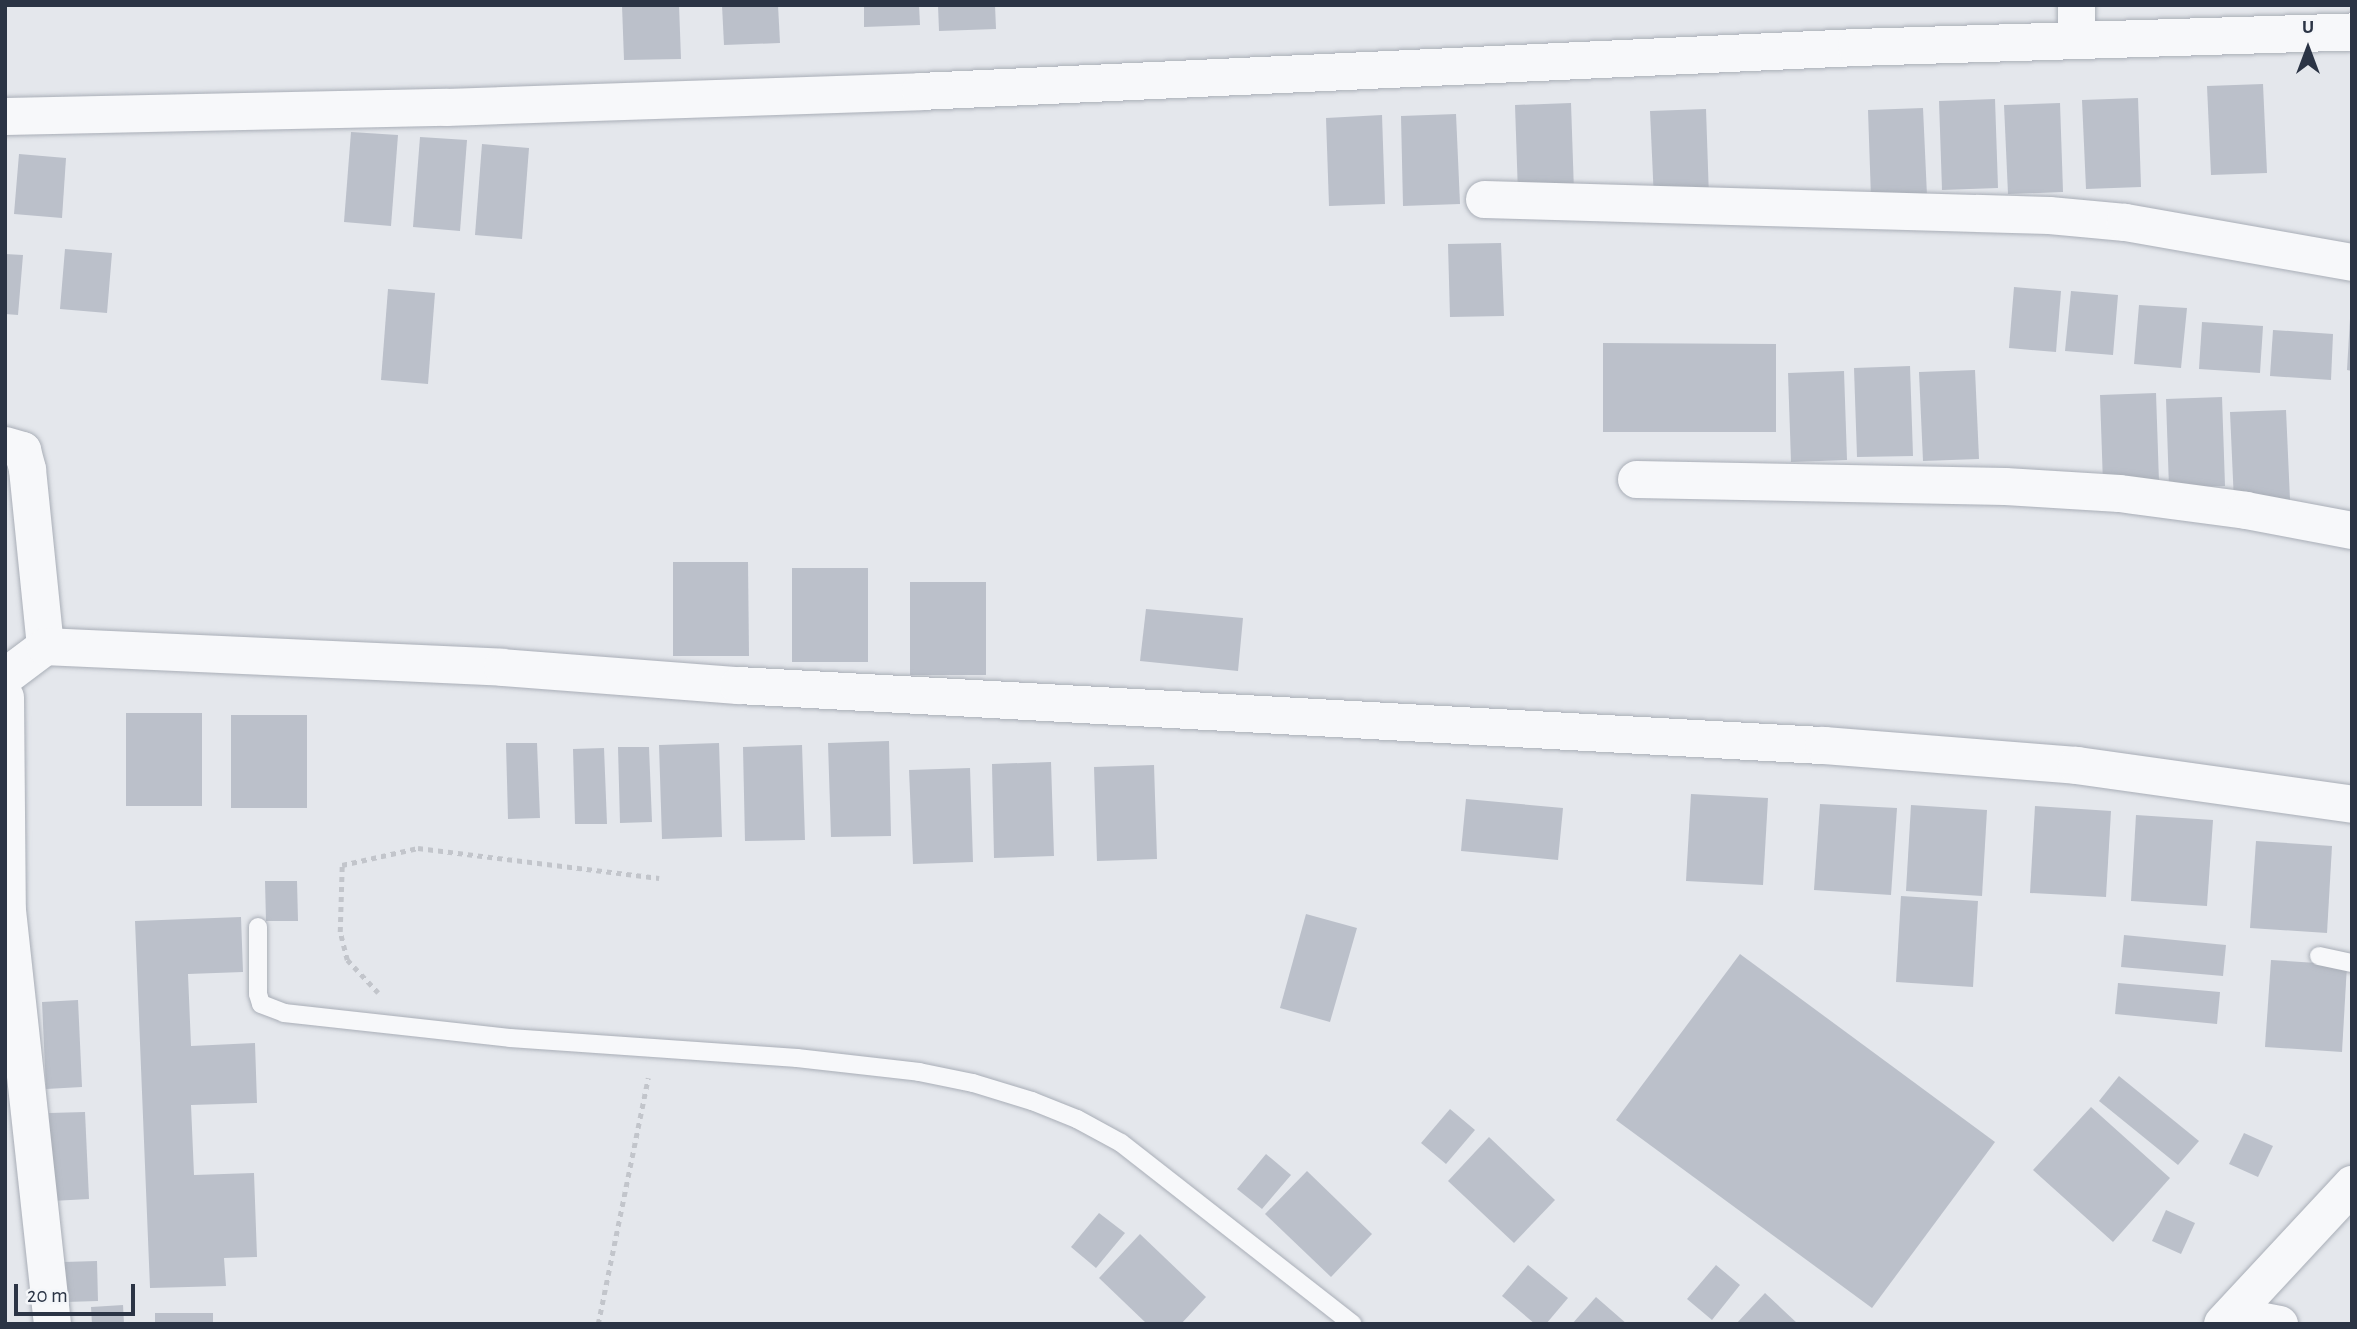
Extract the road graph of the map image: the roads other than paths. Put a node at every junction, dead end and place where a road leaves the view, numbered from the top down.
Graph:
1 (2076, 22) edge
2 (2352, 31) edge
3 (5, 116) edge
4 (1484, 199) dead end
5 (2352, 262) edge
6 (5, 445) edge
7 (1636, 479) dead end
8 (2352, 530) edge
9 (46, 646) junction
10 (5, 676) edge
11 (5, 697) edge
12 (2352, 804) edge
13 (6, 910) edge
14 (258, 927) dead end
15 (2319, 956) dead end
16 (2352, 963) edge
17 (2352, 1185) edge
18 (2227, 1319) edge
19 (52, 1324) edge
20 (1353, 1324) edge
21 (2279, 1324) edge

1 - 2 street
1 - 3 street
4 - 5 street
6 - 9 street
7 - 8 street
9 - 10 street
9 - 12 street
11 - 13 street
13 - 19 street
14 - 20 lane
15 - 16 lane
17 - 18 street
18 - 21 street

